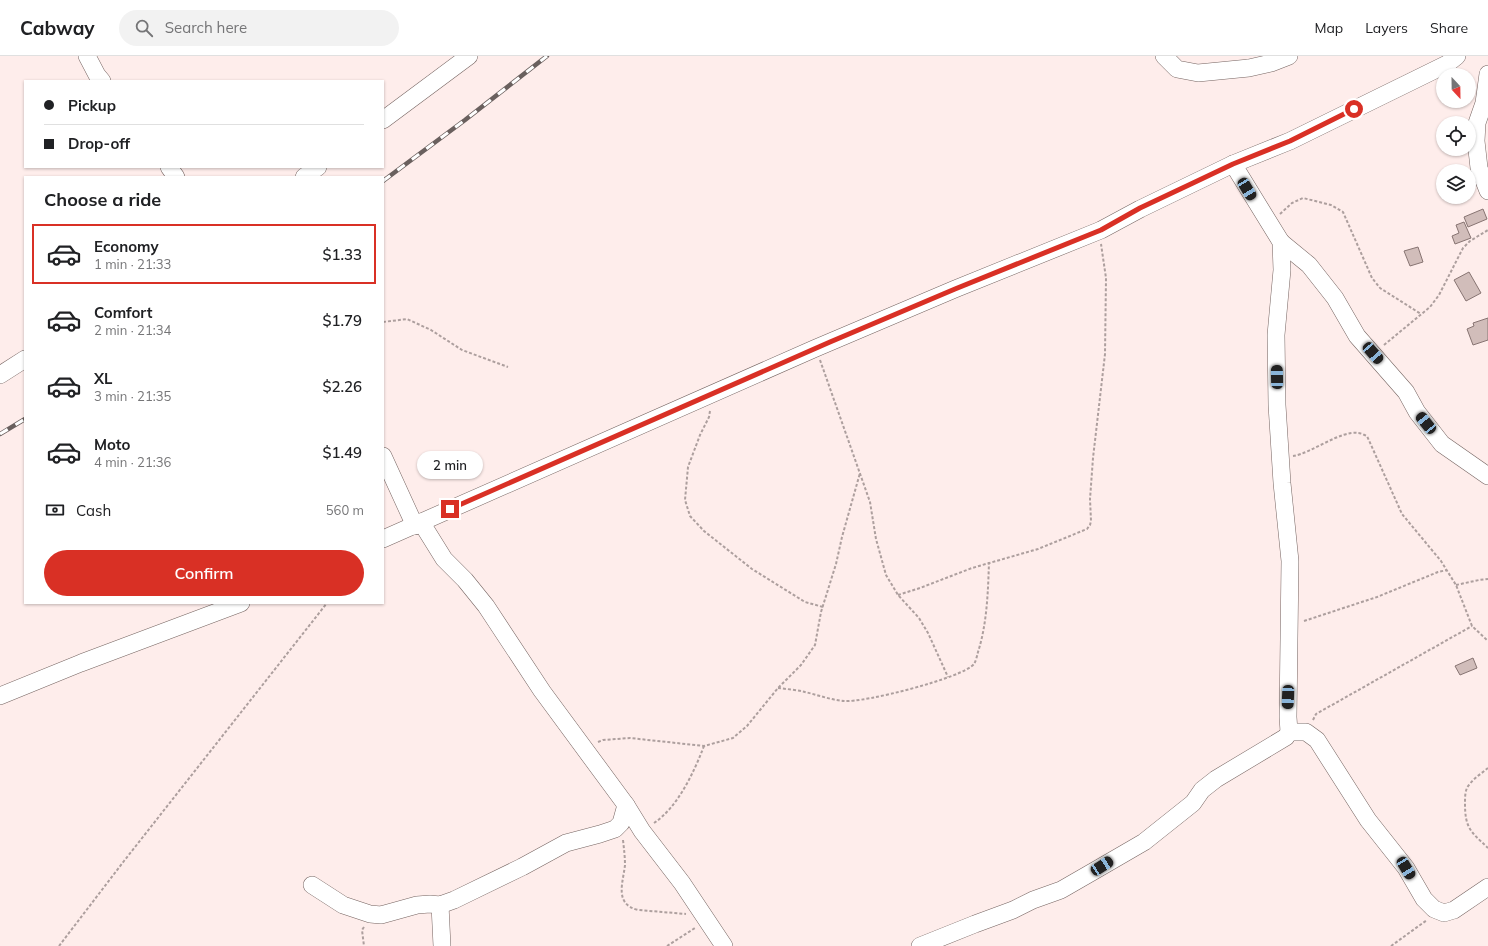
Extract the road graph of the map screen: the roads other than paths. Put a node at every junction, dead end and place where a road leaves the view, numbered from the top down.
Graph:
1 (87, 56) edge
2 (468, 56) edge
3 (1164, 56) edge
4 (1289, 56) edge
5 (1457, 56) edge
6 (1488, 74) edge
7 (101, 80) edge
8 (1486, 104) edge
9 (384, 119) edge
10 (1233, 164) junction
11 (317, 168) edge
12 (305, 176) edge
13 (1488, 191) edge
14 (1282, 242) junction
15 (24, 360) edge
16 (0, 375) edge
17 (384, 458) edge
18 (1488, 476) edge
19 (418, 524) junction
20 (384, 539) edge
21 (238, 604) edge
22 (0, 696) edge
23 (1289, 732) junction
24 (626, 805) junction
25 (312, 885) dead end
26 (1488, 887) edge
27 (440, 905) junction
28 (442, 946) edge
29 (724, 946) edge
30 (920, 946) edge

1 - 7 street
2 - 9 street
3 - 4 street
5 - 10 street
6 - 8 street
8 - 13 street
10 - 14 street
10 - 19 street
11 - 12 street
14 - 18 street
14 - 23 street
15 - 16 street
17 - 19 street
19 - 20 street
19 - 24 street
21 - 22 street
23 - 26 street
23 - 30 street
24 - 27 street
24 - 29 street
25 - 27 street
27 - 28 street

